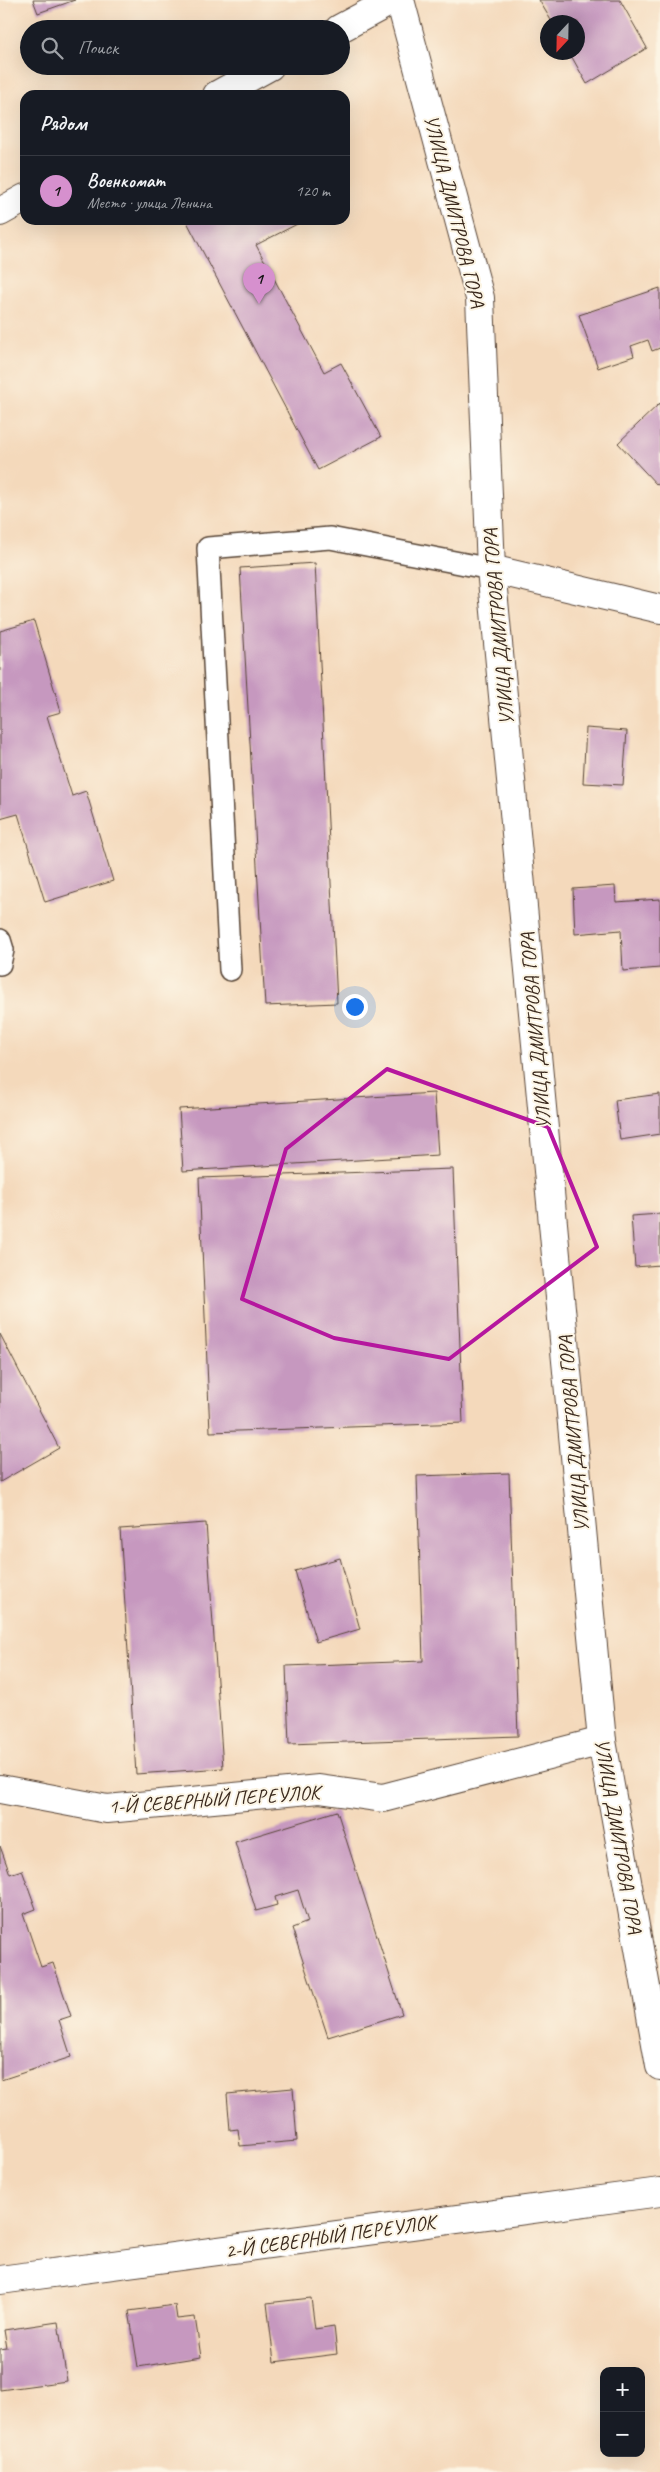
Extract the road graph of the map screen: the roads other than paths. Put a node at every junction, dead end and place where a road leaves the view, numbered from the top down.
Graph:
1 (393, 0) edge
2 (400, 0) edge
3 (350, 23) edge
4 (254, 75) edge
5 (226, 90) edge
6 (20, 201) edge
7 (0, 212) edge
8 (491, 569) junction
9 (660, 609) edge
10 (0, 940) edge
11 (0, 964) edge
12 (230, 970) dead end
13 (602, 1741) junction
14 (0, 1789) edge
15 (660, 2066) edge
16 (660, 2192) edge
17 (0, 2280) edge

1 - 3 street
2 - 8 street, УЛИЦА ДМИТРОВА ГОРА
4 - 5 street
6 - 7 street
8 - 9 street
8 - 12 lane
8 - 13 street, УЛИЦА ДМИТРОВА ГОРА
10 - 11 lane
13 - 14 street, 1-Й СЕВЕРНЫЙ ПЕРЕУЛОК
13 - 15 street, УЛИЦА ДМИТРОВА ГОРА
16 - 17 street, 2-Й СЕВЕРНЫЙ ПЕРЕУЛОК

